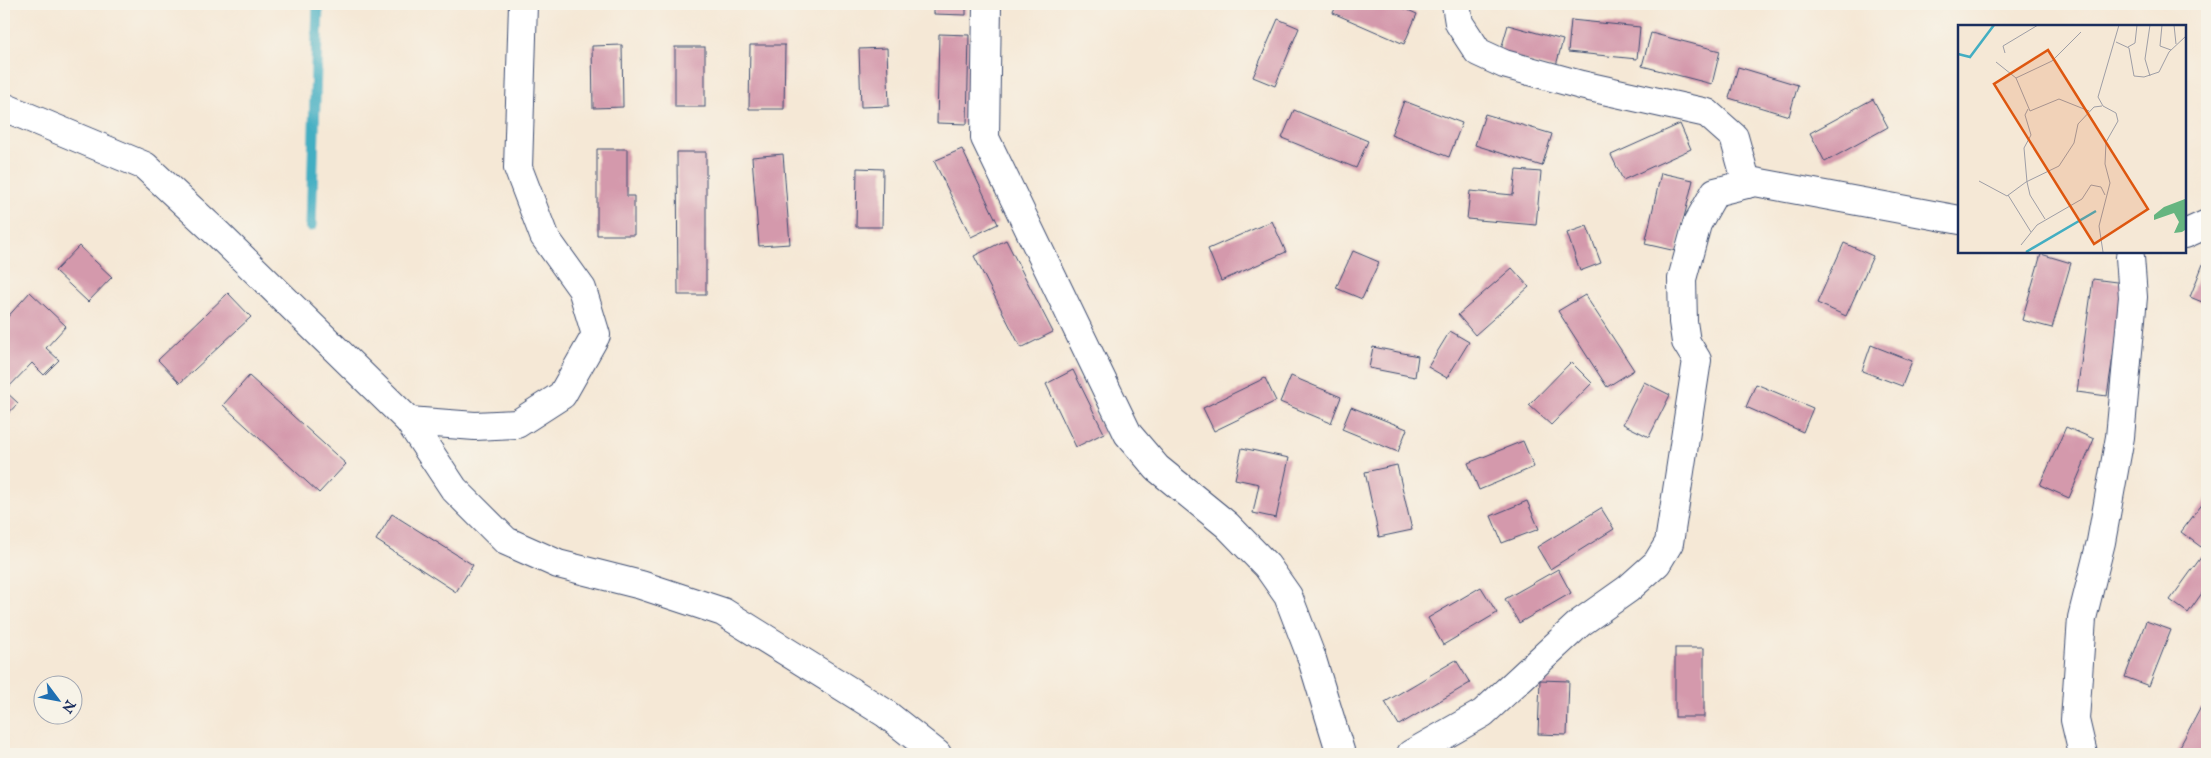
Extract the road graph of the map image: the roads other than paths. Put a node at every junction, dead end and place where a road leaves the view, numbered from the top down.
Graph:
1 (523, 4) edge
2 (987, 4) edge
3 (1456, 4) edge
4 (4, 107) edge
5 (1747, 184) junction
6 (1958, 220) edge
7 (2207, 224) edge
8 (2186, 234) edge
9 (2128, 253) edge
10 (409, 421) junction
11 (937, 754) edge
12 (1341, 754) edge
13 (1411, 754) edge
14 (2083, 754) edge

1 - 10 street
2 - 12 street
3 - 5 street
4 - 10 street
5 - 6 street
5 - 13 street
7 - 8 street
9 - 14 street
10 - 11 street

